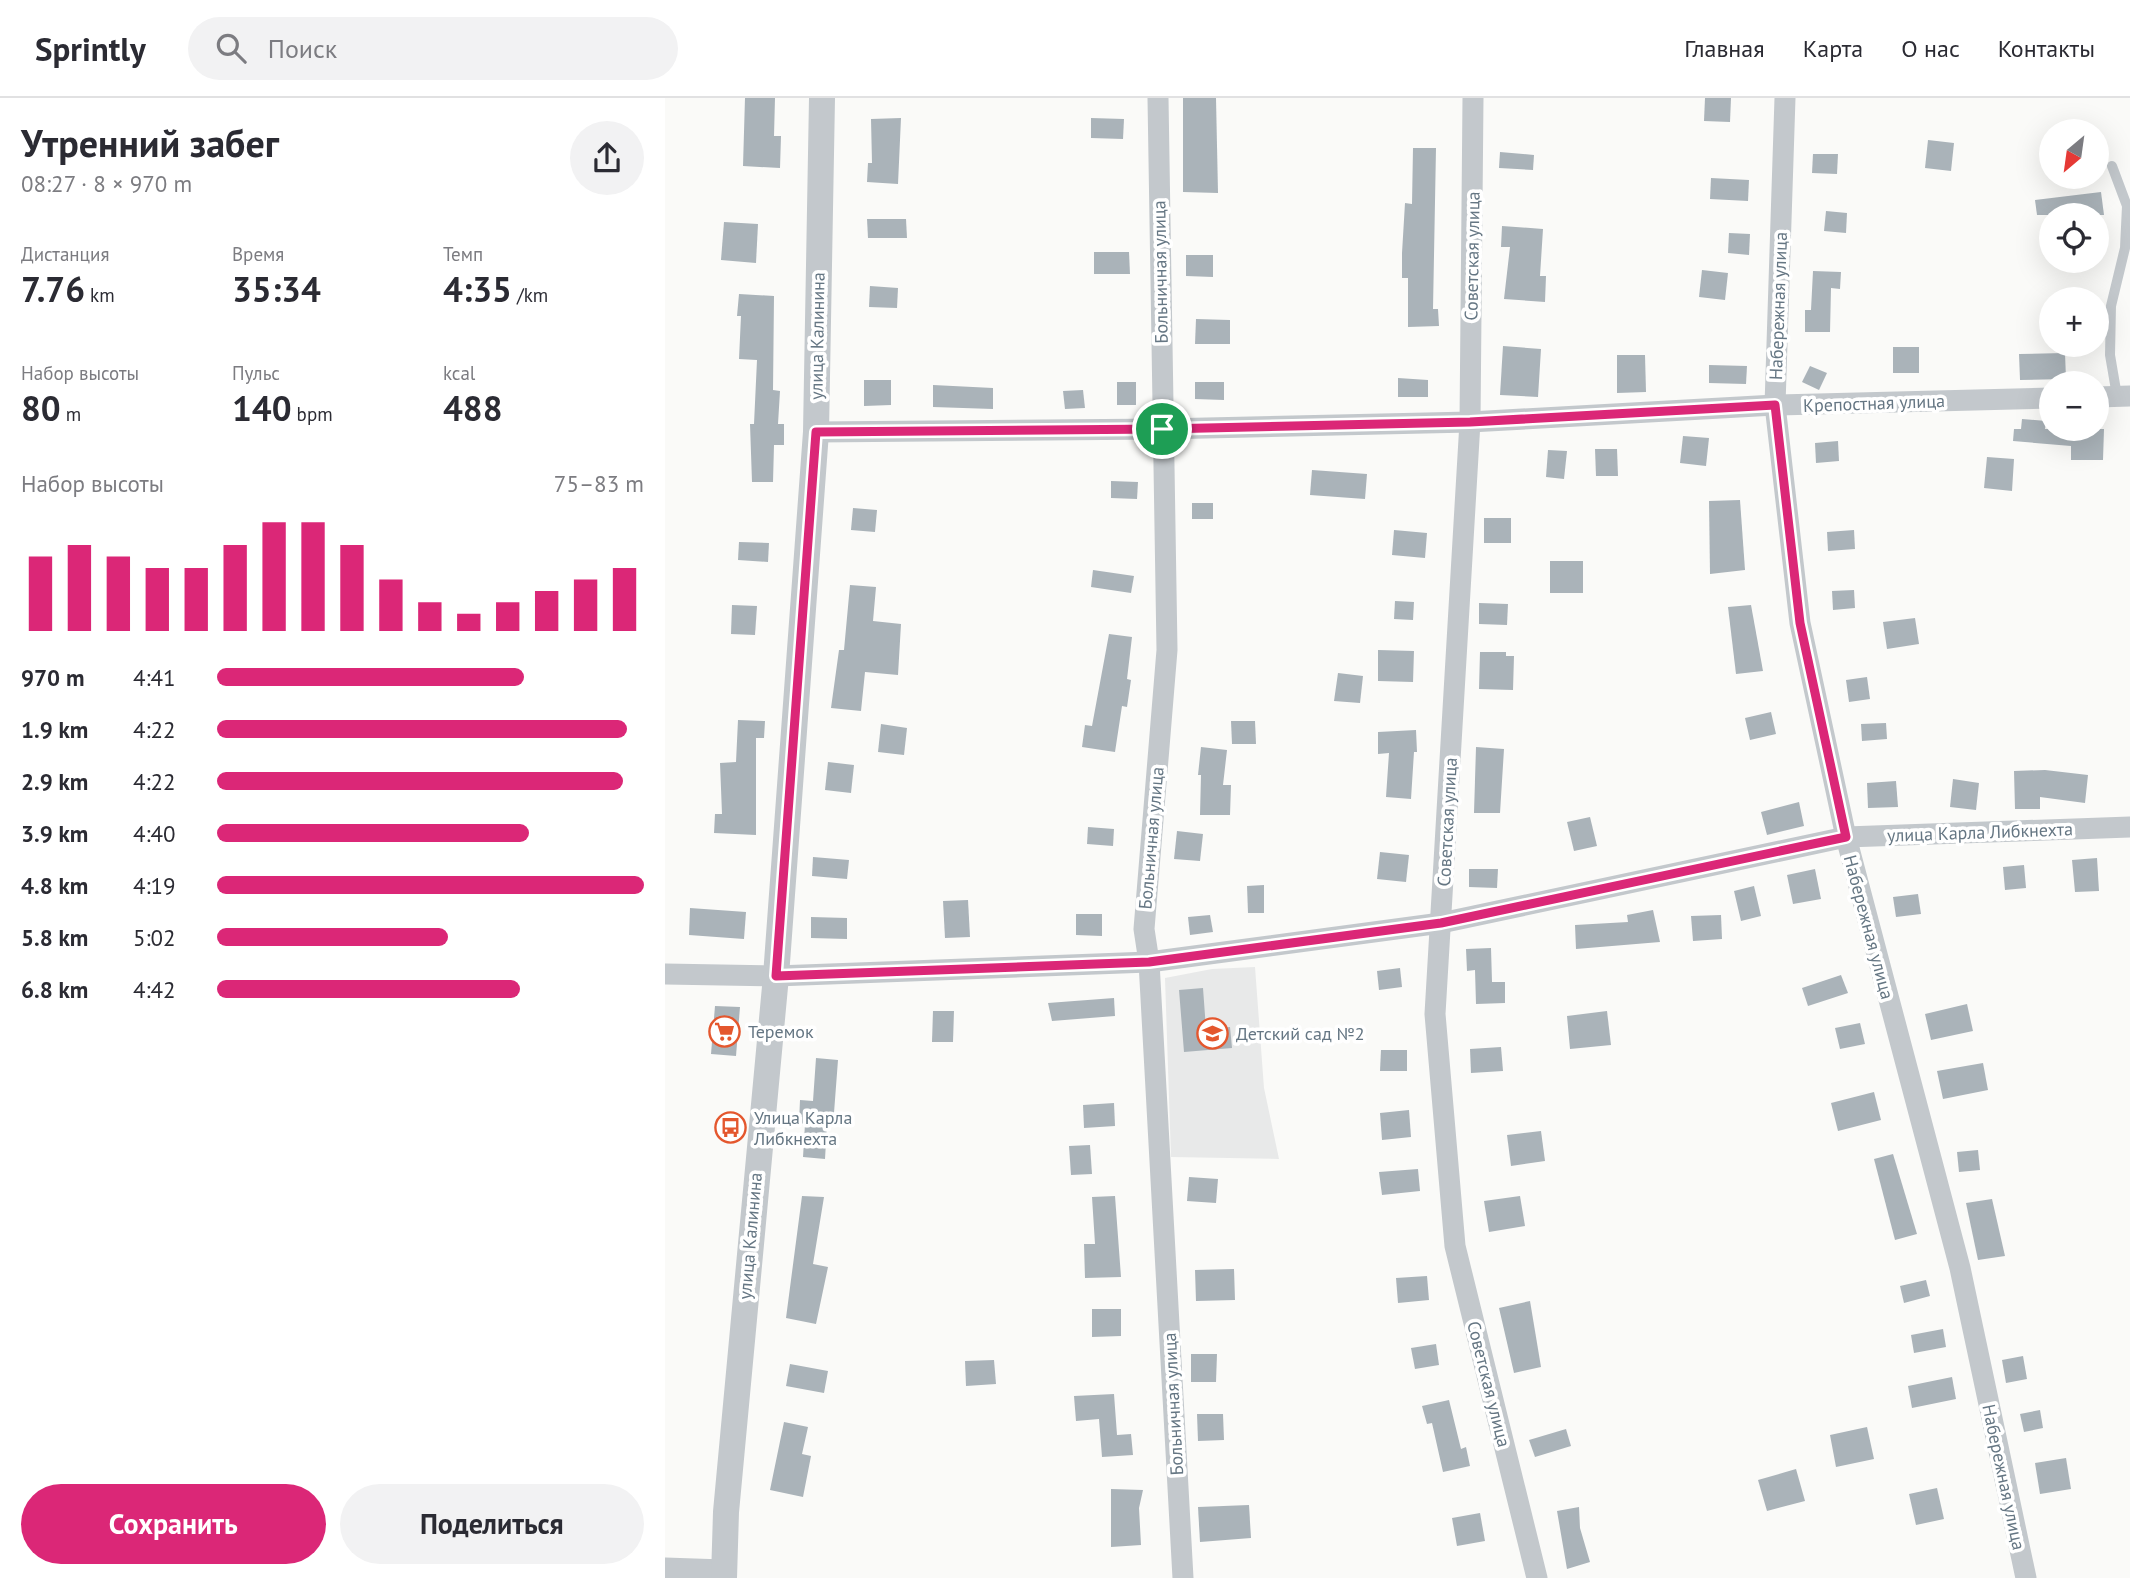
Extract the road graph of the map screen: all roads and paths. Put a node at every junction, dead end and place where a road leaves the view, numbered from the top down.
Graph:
1 (822, 98) edge
2 (1158, 98) edge
3 (1473, 98) edge
4 (1785, 98) edge
5 (2112, 166) dead end
6 (2115, 396) edge
7 (2039, 398) edge
8 (1775, 405) junction
9 (1470, 422) junction
10 (1162, 429) junction
11 (816, 432) junction
12 (2130, 827) edge
13 (1846, 837) junction
14 (1441, 923) junction
15 (1149, 962) junction
16 (665, 974) edge
17 (776, 976) junction
18 (665, 1568) edge
19 (724, 1574) edge
20 (1183, 1578) edge
21 (1537, 1578) edge
22 (2025, 1578) edge

1 - 11 street, улица Калинина
2 - 10 street, Больничная улица
3 - 9 street, Советская улица
4 - 8 street, Набережная улица
5 - 6 lane
7 - 8 street, Крепостная улица
8 - 9 street, Крепостная улица
8 - 13 street, Набережная улица
9 - 10 street, Крепостная улица
9 - 14 street, Советская улица
10 - 11 street, Крепостная улица
10 - 15 street, Больничная улица
11 - 17 street, улица Калинина
12 - 13 street, улица Карла Либкнехта
13 - 14 street, улица Карла Либкнехта
13 - 22 street, Набережная улица
14 - 15 street, улица Карла Либкнехта
14 - 21 street, Советская улица
15 - 17 street, улица Карла Либкнехта
15 - 20 street, Больничная улица
16 - 17 street, улица Карла Либкнехта
17 - 19 street, улица Калинина
18 - 19 street

